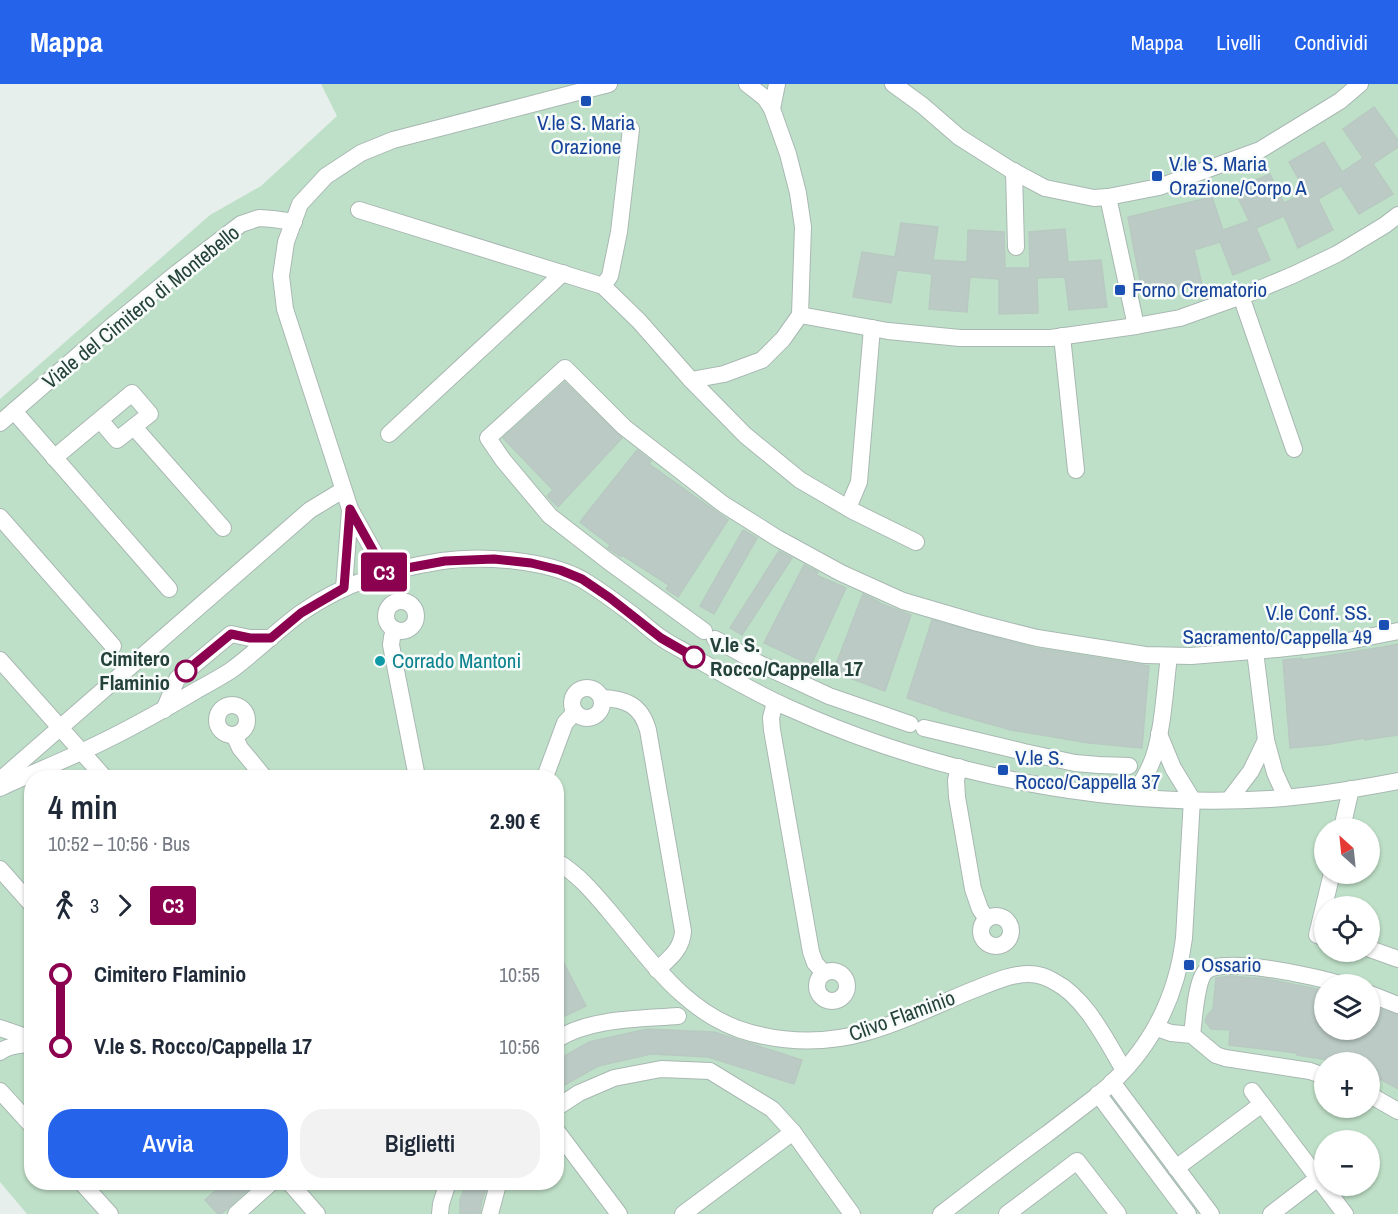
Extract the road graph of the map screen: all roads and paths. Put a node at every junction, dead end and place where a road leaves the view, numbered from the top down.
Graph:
1 (609, 84) edge
2 (747, 84) edge
3 (777, 84) edge
4 (893, 84) edge
5 (1360, 84) edge
6 (772, 109) junction
7 (631, 129) dead end
8 (1014, 171) junction
9 (1108, 197) junction
10 (359, 210) dead end
11 (1398, 215) edge
12 (294, 222) junction
13 (1016, 248) dead end
14 (563, 273) junction
15 (603, 286) junction
16 (1241, 296) junction
17 (800, 315) junction
18 (1136, 326) junction
19 (872, 328) junction
20 (1062, 336) junction
21 (692, 380) junction
22 (14, 411) junction
23 (100, 420) junction
24 (0, 423) edge
25 (134, 427) junction
26 (389, 434) dead end
27 (1294, 449) dead end
28 (54, 458) junction
29 (1076, 470) dead end
30 (343, 490) junction
31 (848, 508) junction
32 (350, 509) junction
33 (0, 517) edge
34 (223, 528) dead end
35 (916, 542) dead end
36 (608, 561) junction
37 (385, 572) junction
38 (582, 579) junction
39 (344, 588) junction
40 (169, 589) dead end
41 (396, 630) dead end
42 (1398, 631) edge
43 (271, 638) junction
44 (113, 646) dead end
45 (1255, 651) junction
46 (1169, 656) junction
47 (0, 660) edge
48 (834, 697) junction
49 (776, 702) junction
50 (164, 710) junction
51 (822, 722) junction
52 (59, 728) junction
53 (1159, 734) junction
54 (234, 735) dead end
55 (1266, 740) junction
56 (82, 752) junction
57 (1066, 761) junction
58 (1129, 766) dead end
59 (959, 767) junction
60 (39, 770) edge
61 (98, 770) edge
62 (258, 770) edge
63 (416, 770) edge
64 (548, 770) edge
65 (24, 776) edge
66 (0, 780) edge
67 (1397, 783) edge
68 (0, 788) edge
69 (1059, 788) junction
70 (1352, 789) junction
71 (1133, 797) junction
72 (1287, 797) junction
73 (1192, 799) junction
74 (1229, 800) junction
75 (1345, 818) edge
76 (564, 865) edge
77 (0, 868) edge
78 (24, 896) edge
79 (987, 919) dead end
80 (1380, 953) edge
81 (1398, 959) edge
82 (657, 970) junction
83 (824, 973) dead end
84 (1314, 978) edge
85 (1380, 998) edge
86 (1398, 1005) edge
87 (678, 1016) dead end
88 (0, 1028) edge
89 (1157, 1028) junction
90 (1192, 1035) junction
91 (24, 1036) edge
92 (564, 1036) edge
93 (24, 1045) edge
94 (0, 1052) edge
95 (1124, 1071) junction
96 (1314, 1074) edge
97 (1112, 1082) junction
98 (0, 1091) edge
99 (1098, 1094) junction
100 (1380, 1101) edge
101 (564, 1103) edge
102 (1398, 1111) edge
103 (24, 1117) edge
104 (793, 1132) junction
105 (564, 1141) edge
106 (1176, 1168) junction
107 (1314, 1173) edge
108 (1314, 1181) edge
109 (88, 1190) edge
110 (263, 1190) edge
111 (296, 1190) edge
112 (445, 1190) edge
113 (496, 1190) edge
114 (1332, 1196) edge
115 (1016, 1211) edge
116 (110, 1214) edge
117 (236, 1214) edge
118 (317, 1214) edge
119 (440, 1214) edge
120 (490, 1214) edge
121 (619, 1214) edge
122 (683, 1214) edge
123 (852, 1214) edge
124 (941, 1214) edge
125 (1118, 1214) edge
126 (1188, 1214) edge
127 (1212, 1214) edge
128 (1271, 1214) edge
129 (1345, 1214) edge

1 - 12 lane
2 - 6 lane
3 - 6 lane
4 - 8 lane
5 - 9 lane
6 - 17 lane
7 - 15 lane
8 - 9 lane
8 - 13 lane
9 - 18 lane
10 - 14 lane
11 - 16 lane
12 - 22 lane, Viale del Cimitero di Montebello
12 - 30 lane
14 - 15 lane
14 - 26 lane
15 - 21 lane
16 - 18 lane
16 - 27 lane
17 - 19 lane
17 - 21 lane
18 - 20 lane
19 - 20 lane
19 - 31 lane
20 - 29 lane
21 - 31 lane
22 - 24 lane, Viale del Cimitero di Montebello
22 - 28 lane
23 - 25 lane
23 - 25 lane
23 - 28 lane
25 - 34 lane
28 - 40 lane
30 - 32 lane
30 - 52 lane
31 - 35 lane
32 - 37 lane
32 - 39 lane
33 - 44 lane
36 - 38 lane
36 - 46 lane
36 - 48 lane
37 - 38 lane
37 - 39 lane
38 - 49 lane
39 - 43 lane
41 - 63 lane
42 - 45 lane
43 - 50 lane
43 - 50 lane
45 - 46 lane
45 - 55 lane
46 - 53 lane
47 - 52 lane
48 - 51 lane
48 - 57 lane
49 - 51 lane
49 - 83 lane
50 - 56 lane
51 - 59 lane
52 - 56 lane
52 - 66 lane
53 - 71 lane
53 - 73 lane
54 - 62 lane
55 - 72 lane
55 - 74 lane
56 - 60 lane
56 - 61 lane
57 - 58 lane
57 - 69 lane
59 - 69 lane
59 - 79 lane
64 - 82 lane
65 - 68 lane
67 - 70 lane
69 - 71 lane
70 - 72 lane
70 - 75 lane
71 - 73 lane
72 - 74 lane
73 - 74 lane
73 - 89 lane
76 - 82 lane, Clivo Flaminio
77 - 78 lane
80 - 81 lane
82 - 95 lane, Clivo Flaminio
84 - 90 lane
85 - 86 lane
87 - 92 lane
88 - 91 lane
89 - 90 lane
89 - 95 lane
90 - 96 lane
93 - 94 lane
95 - 97 lane
97 - 99 lane
97 - 106 lane
98 - 103 lane
99 - 124 lane
99 - 126 lane
100 - 102 lane
101 - 104 lane
104 - 122 lane
104 - 123 lane
105 - 121 lane
106 - 107 lane
106 - 127 lane
108 - 128 lane
109 - 116 lane
110 - 117 lane
111 - 118 lane
112 - 119 lane
113 - 120 lane
114 - 129 lane
115 - 125 lane

